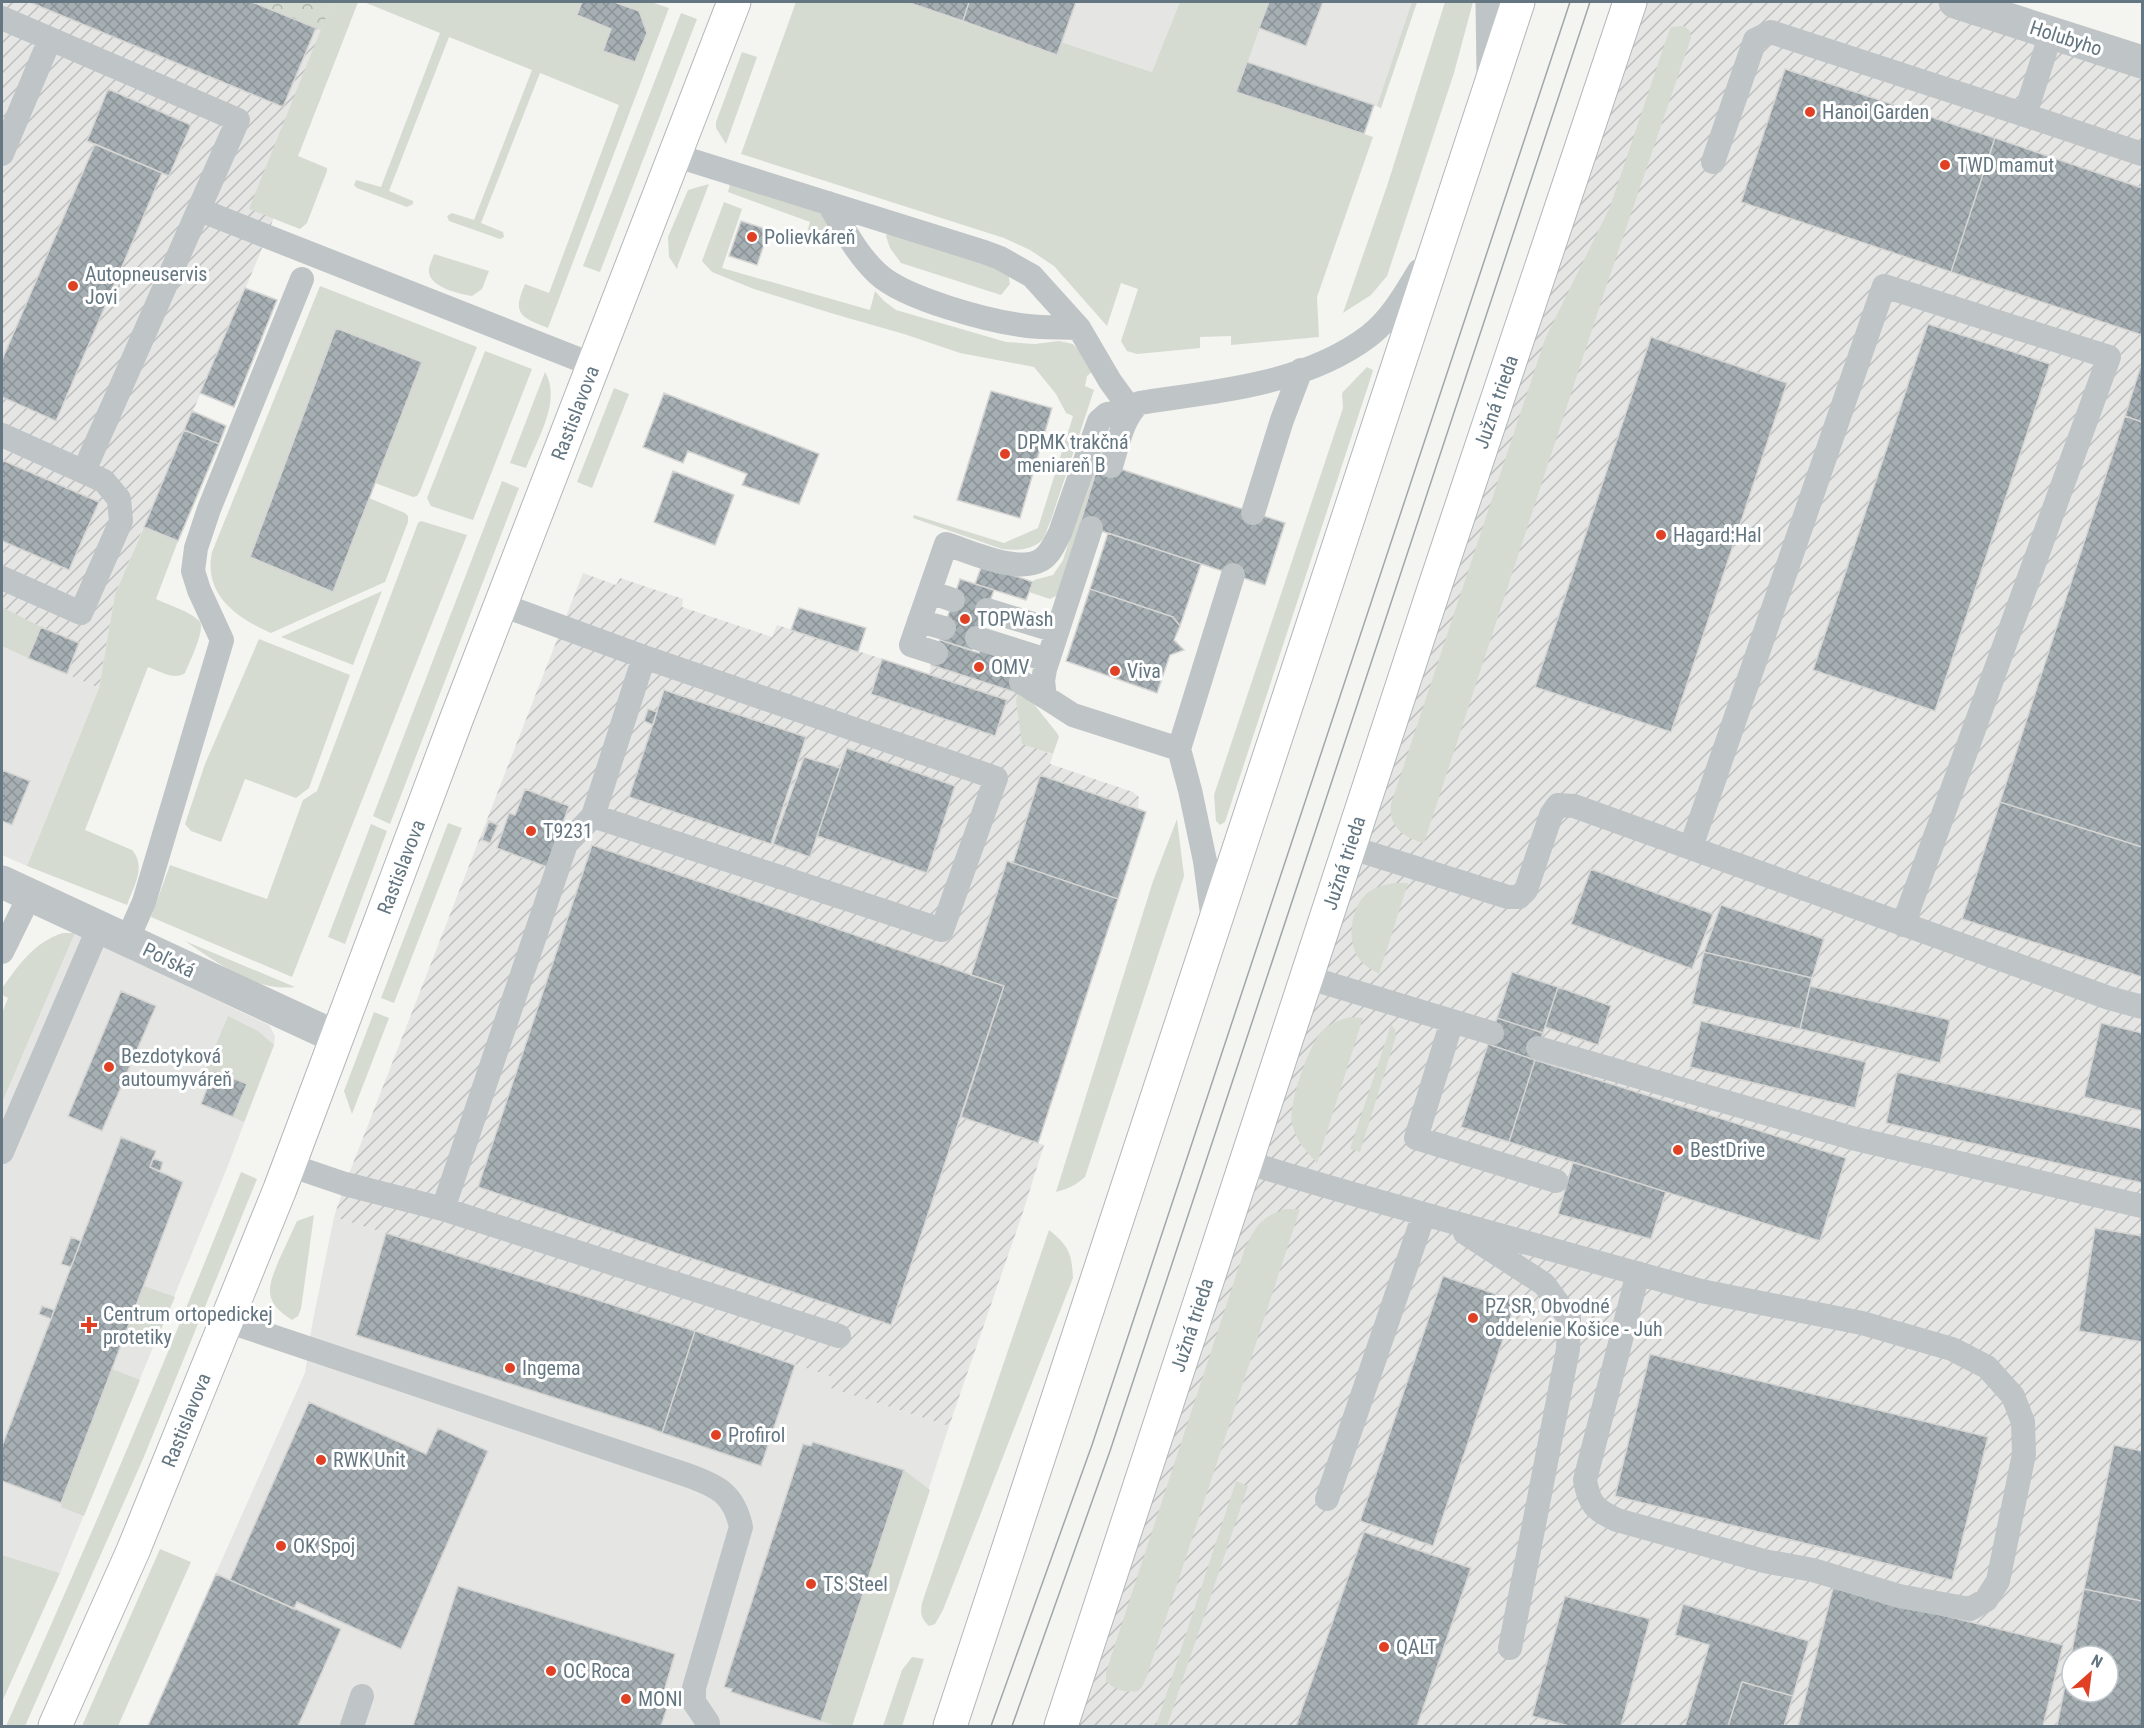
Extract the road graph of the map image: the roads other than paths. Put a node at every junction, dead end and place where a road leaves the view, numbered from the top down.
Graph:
1 (734, 2) edge
2 (1492, 2) edge
3 (1518, 2) edge
4 (1630, 2) edge
5 (1955, 2) edge
6 (2, 18) edge
7 (2051, 33) junction
8 (50, 39) junction
9 (2142, 62) edge
10 (1493, 75) junction
11 (2025, 115) junction
12 (2, 154) edge
13 (2142, 154) edge
14 (674, 155) junction
15 (1713, 162) dead end
16 (828, 203) junction
17 (200, 210) junction
18 (1441, 232) junction
19 (302, 279) dead end
20 (1079, 328) junction
21 (593, 365) junction
22 (1301, 370) junction
23 (1131, 410) junction
24 (2, 435) edge
25 (1111, 466) dead end
26 (84, 471) junction
27 (1253, 513) dead end
28 (1091, 528) dead end
29 (1233, 575) dead end
30 (2, 578) edge
31 (930, 592) junction
32 (953, 600) dead end
33 (502, 605) junction
34 (987, 610) dead end
35 (920, 621) junction
36 (944, 628) dead end
37 (1056, 631) junction
38 (976, 638) dead end
39 (936, 653) dead end
40 (644, 657) junction
41 (1047, 660) junction
42 (1022, 682) dead end
43 (1045, 697) junction
44 (1179, 749) junction
45 (593, 816) junction
46 (1349, 847) junction
47 (1691, 848) junction
48 (16, 888) edge
49 (1213, 923) junction
50 (1903, 925) junction
51 (113, 934) junction
52 (2, 952) edge
53 (1306, 977) junction
54 (2142, 1006) edge
55 (1452, 1021) junction
56 (1492, 1033) dead end
57 (336, 1037) junction
58 (1538, 1048) dead end
59 (2, 1152) edge
60 (1246, 1162) junction
61 (289, 1165) junction
62 (1556, 1181) dead end
63 (2142, 1206) edge
64 (443, 1209) junction
65 (1435, 1217) junction
66 (1638, 1273) junction
67 (227, 1321) junction
68 (839, 1336) dead end
69 (1327, 1499) dead end
70 (1510, 1648) dead end
71 (362, 1696) dead end
72 (708, 1723) dead end
73 (55, 1726) edge
74 (352, 1726) edge
75 (950, 1726) edge
76 (1061, 1726) edge

1 - 14 street, Rastislavova
2 - 10 street
3 - 10 street
4 - 46 street, Južná trieda
5 - 7 street, Holubyho
6 - 8 lane
7 - 9 street, Holubyho
7 - 11 lane
8 - 12 lane
8 - 17 lane
10 - 18 street
11 - 13 lane
11 - 15 lane
14 - 16 lane
14 - 21 street, Rastislavova
16 - 20 lane
16 - 20 lane
17 - 21 lane
17 - 26 lane
18 - 22 lane
18 - 49 street
19 - 51 lane
20 - 23 lane
21 - 33 street, Rastislavova
22 - 23 lane
22 - 27 lane
23 - 25 lane
23 - 31 lane
24 - 26 lane
26 - 30 lane
28 - 37 lane
29 - 44 lane
31 - 32 lane
31 - 35 lane
33 - 40 lane
33 - 57 street, Rastislavova
34 - 37 lane
35 - 36 lane
35 - 39 lane
37 - 41 lane
38 - 41 lane
40 - 45 lane
40 - 45 lane
41 - 43 lane
42 - 43 lane
43 - 44 lane
44 - 49 lane
45 - 64 lane
46 - 47 lane
46 - 53 street, Južná trieda
47 - 50 lane
47 - 50 lane
48 - 51 street, Poľská
48 - 52 lane
49 - 75 street
50 - 54 lane
51 - 57 street, Poľská
51 - 59 lane
53 - 55 lane
53 - 60 street, Južná trieda
55 - 56 lane
55 - 62 lane
57 - 61 street, Rastislavova
58 - 63 lane
60 - 65 lane
60 - 76 street, Južná trieda
61 - 64 lane
61 - 67 street, Rastislavova
64 - 68 lane
65 - 66 lane
65 - 69 lane
65 - 70 lane
66 - 66 lane
67 - 72 lane
67 - 73 street, Rastislavova
71 - 74 lane

